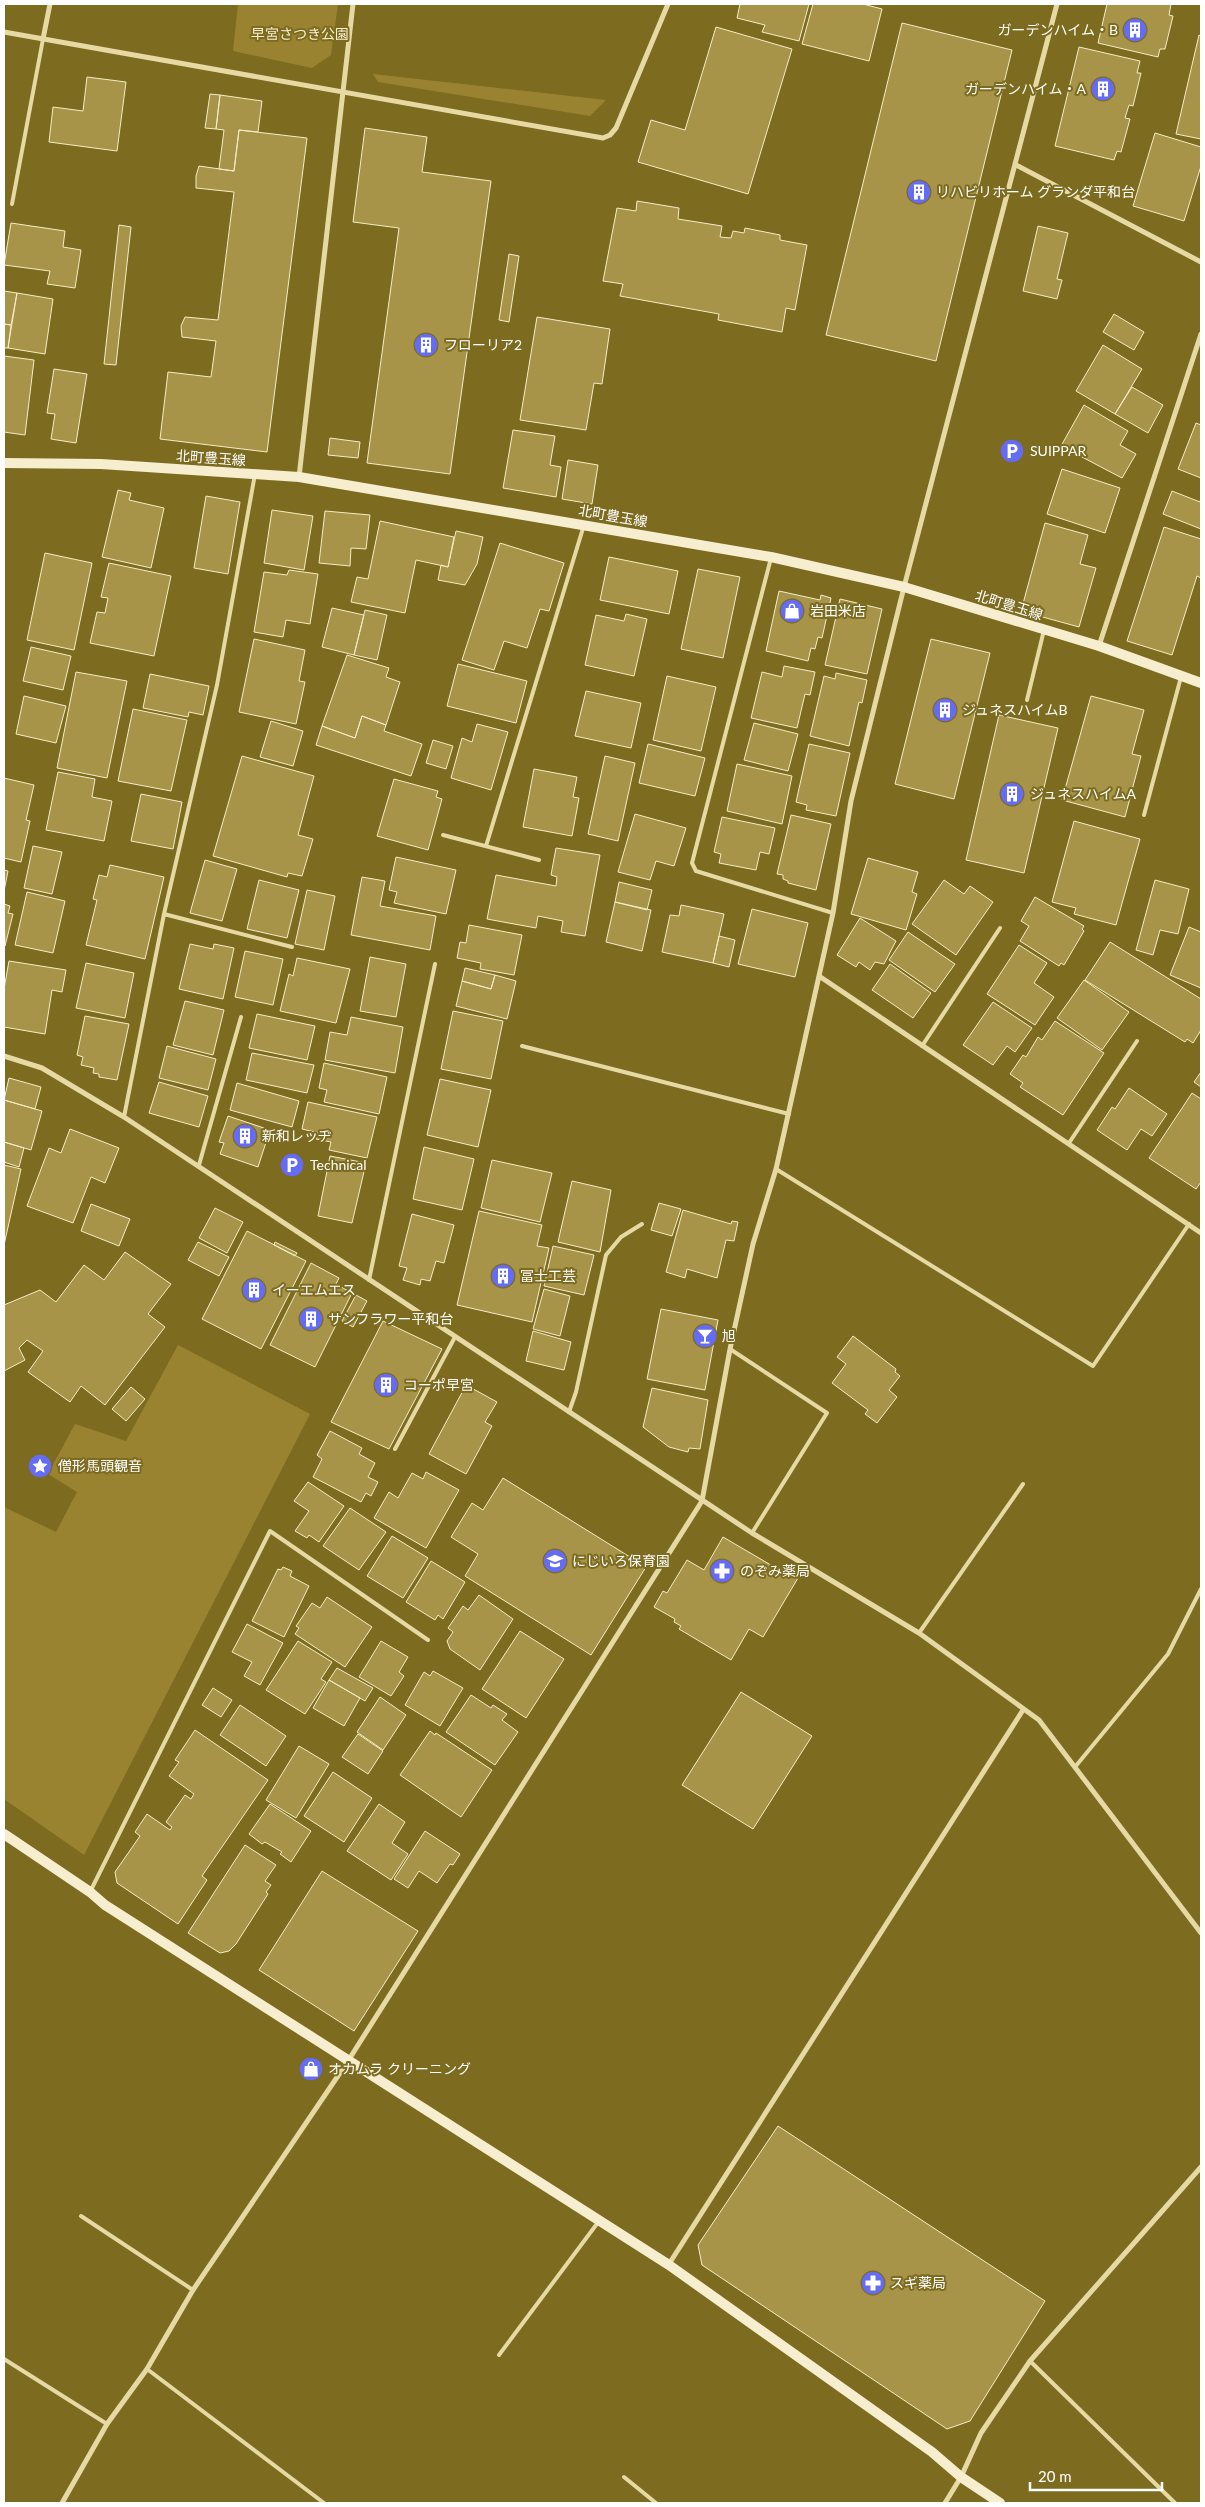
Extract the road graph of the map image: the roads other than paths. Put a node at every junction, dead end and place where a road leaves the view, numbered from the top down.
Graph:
1 (50, 4) edge
2 (353, 4) edge
3 (668, 4) edge
4 (1056, 4) edge
5 (4, 32) edge
6 (43, 39) junction
7 (343, 92) junction
8 (1016, 165) junction
9 (12, 204) dead end
10 (1201, 262) edge
11 (1201, 334) edge
12 (4, 463) edge
13 (255, 474) junction
14 (299, 477) junction
15 (584, 526) junction
16 (771, 557) junction
17 (904, 586) junction
18 (1044, 630) junction
19 (1099, 646) junction
20 (1181, 676) junction
21 (1201, 683) edge
22 (1027, 700) dead end
23 (1144, 815) dead end
24 (443, 835) dead end
25 (486, 846) junction
26 (539, 860) dead end
27 (833, 913) junction
28 (164, 914) junction
29 (1000, 928) dead end
30 (292, 947) dead end
31 (435, 964) dead end
32 (819, 976) junction
33 (241, 1017) dead end
34 (1137, 1041) dead end
35 (522, 1046) dead end
36 (922, 1046) junction
37 (4, 1056) edge
38 (789, 1114) junction
39 (124, 1117) junction
40 (1069, 1143) junction
41 (198, 1165) junction
42 (776, 1169) junction
43 (642, 1224) dead end
44 (1189, 1224) junction
45 (1201, 1233) edge
46 (369, 1280) junction
47 (455, 1336) junction
48 (730, 1349) junction
49 (569, 1412) junction
50 (395, 1448) dead end
51 (1023, 1484) dead end
52 (702, 1501) junction
53 (752, 1533) junction
54 (1201, 1589) edge
55 (919, 1633) junction
56 (428, 1640) dead end
57 (1023, 1710) junction
58 (1075, 1767) junction
59 (4, 1834) edge
60 (90, 1892) junction
61 (1201, 1933) edge
62 (348, 2061) junction
63 (1201, 2166) edge
64 (81, 2216) dead end
65 (600, 2220) junction
66 (669, 2265) junction
67 (193, 2290) junction
68 (499, 2355) dead end
69 (4, 2359) edge
70 (1030, 2361) junction
71 (147, 2369) junction
72 (107, 2424) junction
73 (624, 2477) dead end
74 (961, 2477) junction
75 (62, 2503) edge
76 (324, 2503) edge
77 (656, 2503) edge
78 (945, 2503) edge
79 (1000, 2503) edge
80 (1175, 2503) edge

1 - 6 street
2 - 7 street
3 - 7 street
4 - 8 street
5 - 6 street
6 - 7 street
6 - 9 lane
7 - 14 street
8 - 10 street
8 - 17 street
11 - 19 street
12 - 13 main road, 北町豊玉線
13 - 14 main road, 北町豊玉線
13 - 28 lane
14 - 15 main road, 北町豊玉線
15 - 16 main road, 北町豊玉線
15 - 25 lane
16 - 17 main road, 北町豊玉線
16 - 27 lane
17 - 18 main road, 北町豊玉線
17 - 27 street
18 - 19 main road, 北町豊玉線
18 - 22 lane
19 - 20 main road, 北町豊玉線
20 - 21 main road, 北町豊玉線
20 - 23 lane
24 - 25 lane
25 - 26 lane
27 - 32 street
28 - 30 lane
28 - 39 lane
29 - 36 lane
31 - 46 lane
32 - 36 street
32 - 38 street
33 - 41 lane
34 - 40 lane
35 - 38 lane
36 - 40 street
37 - 39 street
38 - 42 street
39 - 41 street
40 - 44 street
41 - 46 street
42 - 44 lane
42 - 48 street
43 - 49 lane
44 - 45 street
46 - 47 street
47 - 49 street
47 - 50 lane
48 - 52 street
48 - 53 lane
49 - 52 street
51 - 55 lane
52 - 53 street
52 - 62 street
53 - 55 street
54 - 58 lane
55 - 57 street
56 - 60 lane
57 - 58 street
57 - 66 street
58 - 61 street
59 - 60 main road
60 - 62 main road
62 - 65 main road
62 - 67 street
63 - 70 street
64 - 67 lane
65 - 66 main road
65 - 68 lane
66 - 74 main road
67 - 71 street
69 - 72 lane
70 - 74 street
70 - 80 lane
71 - 72 street
71 - 76 lane
72 - 75 street
73 - 77 lane
74 - 78 street
74 - 79 main road

